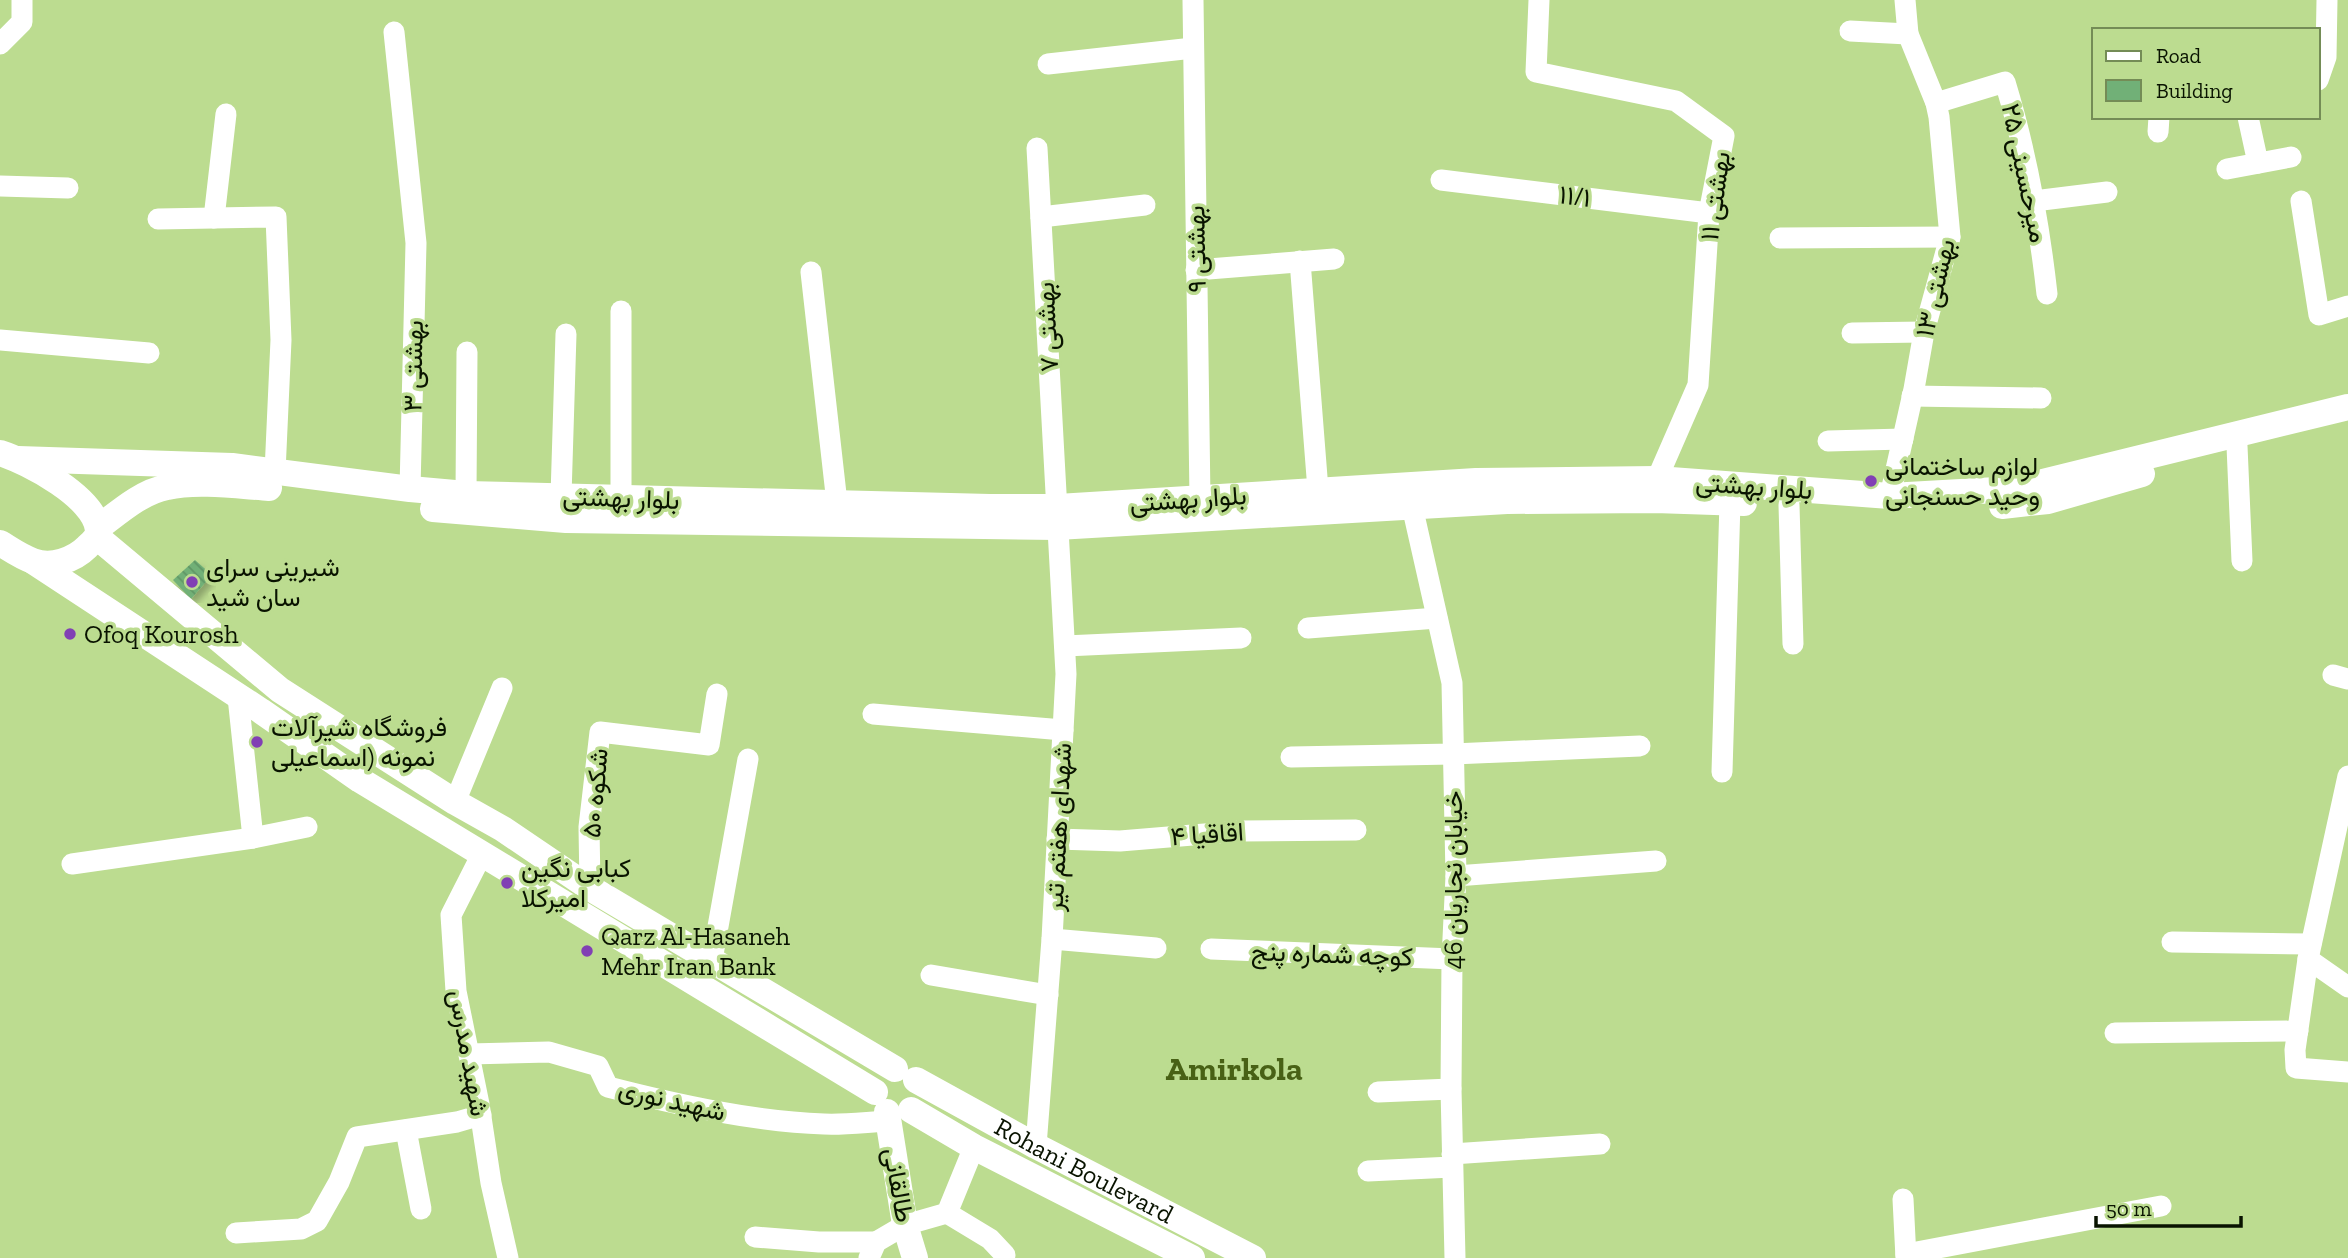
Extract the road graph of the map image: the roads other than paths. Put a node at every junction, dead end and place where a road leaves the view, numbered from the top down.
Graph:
1 (22, 0) edge
2 (1193, 0) edge
3 (1539, 0) edge
4 (1905, 0) edge
5 (2326, 0) edge
6 (1850, 31) dead end
7 (394, 32) dead end
8 (1908, 33) junction
9 (0, 44) edge
10 (1193, 48) junction
11 (1048, 64) dead end
12 (2320, 74) edge
13 (1937, 103) junction
14 (226, 114) dead end
15 (2248, 119) edge
16 (1037, 148) dead end
17 (2291, 157) dead end
18 (2258, 163) junction
19 (2227, 169) dead end
20 (1441, 180) dead end
21 (0, 186) edge
22 (68, 188) dead end
23 (2107, 192) dead end
24 (2034, 201) junction
25 (2301, 201) dead end
26 (1145, 205) dead end
27 (1709, 213) junction
28 (1041, 217) junction
29 (214, 218) junction
30 (158, 219) dead end
31 (1950, 237) junction
32 (1780, 238) dead end
33 (1334, 259) dead end
34 (1300, 261) junction
35 (1196, 270) junction
36 (811, 272) dead end
37 (2047, 295) dead end
38 (2348, 306) edge
39 (621, 311) dead end
40 (1923, 332) junction
41 (1852, 333) dead end
42 (566, 334) dead end
43 (0, 340) edge
44 (467, 352) dead end
45 (149, 353) dead end
46 (1912, 397) junction
47 (2041, 398) dead end
48 (2348, 407) edge
49 (2348, 420) edge
50 (1903, 439) junction
51 (1828, 441) dead end
52 (2237, 446) junction
53 (9, 456) edge
54 (275, 472) junction
55 (1657, 479) junction
56 (410, 489) junction
57 (355, 490) junction
58 (1318, 490) junction
59 (466, 494) junction
60 (561, 496) junction
61 (1411, 496) junction
62 (1890, 496) junction
63 (621, 498) junction
64 (1200, 499) junction
65 (1730, 502) junction
66 (837, 503) junction
67 (1789, 505) junction
68 (755, 511) junction
69 (1057, 517) junction
70 (97, 533) junction
71 (0, 543) edge
72 (2242, 561) dead end
73 (34, 562) junction
74 (1437, 618) junction
75 (1308, 628) dead end
76 (1241, 638) dead end
77 (1793, 644) dead end
78 (1065, 646) junction
79 (502, 688) dead end
80 (717, 694) dead end
81 (238, 697) junction
82 (873, 714) dead end
83 (1063, 730) junction
84 (1640, 746) dead end
85 (1453, 754) junction
86 (1292, 757) dead end
87 (748, 759) dead end
88 (1723, 772) dead end
89 (2348, 776) edge
90 (455, 802) junction
91 (307, 827) dead end
92 (1356, 830) dead end
93 (253, 838) junction
94 (1057, 839) junction
95 (482, 854) junction
96 (1656, 861) dead end
97 (72, 864) dead end
98 (1456, 876) junction
99 (590, 888) junction
100 (1052, 939) junction
101 (2172, 942) dead end
102 (1156, 948) dead end
103 (1211, 949) dead end
104 (2310, 951) junction
105 (1452, 959) junction
106 (712, 960) junction
107 (931, 975) dead end
108 (2348, 987) edge
109 (1048, 995) junction
110 (2298, 1031) junction
111 (2115, 1032) dead end
112 (469, 1054) junction
113 (2348, 1072) edge
114 (906, 1074) junction
115 (1451, 1089) junction
116 (1378, 1092) dead end
117 (890, 1109) junction
118 (481, 1115) junction
119 (405, 1130) junction
120 (1600, 1144) dead end
121 (1037, 1146) junction
122 (974, 1147) junction
123 (1452, 1161) junction
124 (1368, 1171) dead end
125 (1903, 1199) dead end
126 (2161, 1206) dead end
127 (421, 1209) dead end
128 (947, 1213) junction
129 (905, 1224) junction
130 (236, 1233) dead end
131 (755, 1237) dead end
132 (872, 1250) edge
133 (1005, 1255) dead end
134 (1906, 1256) edge
135 (508, 1258) edge
136 (915, 1258) edge
137 (1192, 1258) edge
138 (1253, 1258) edge
139 (1455, 1258) edge

1 - 9 street
2 - 10 street, بهشتی ۹
3 - 27 street, بهشتی ۱۱
4 - 8 street, بهشتی ۱۳
5 - 12 street
6 - 8 street
7 - 56 street, بهشتی ۳
8 - 13 street, بهشتی ۱۳
10 - 11 street
10 - 35 street, بهشتی ۹
13 - 24 street, میرحسینی ۲۵
13 - 31 street, بهشتی ۱۳
14 - 29 street
15 - 18 street
16 - 28 street, بهشتی ۷
17 - 18 street
18 - 19 street
20 - 27 street, ۱۱/۱
21 - 22 street
23 - 24 street
24 - 37 street, میرحسینی ۲۵
25 - 38 street
26 - 28 street
27 - 55 street, بهشتی ۱۱
28 - 69 street, بهشتی ۷
29 - 30 street
29 - 54 street
31 - 32 street
31 - 40 street, بهشتی ۱۳
33 - 34 street
34 - 35 street
34 - 58 street
35 - 64 street, بهشتی ۹
36 - 66 street
39 - 63 street
40 - 41 street
40 - 46 street, بهشتی ۱۳
42 - 60 street
43 - 45 street
44 - 59 street
46 - 47 street
46 - 50 street, بهشتی ۱۳
48 - 62 main road, بلوار بهشتی
49 - 52 main road, بلوار بهشتی
50 - 51 street
50 - 62 street, بهشتی ۱۳
52 - 67 main road, بلوار بهشتی
52 - 72 street
53 - 54 main road, بلوار بهشتی
53 - 70 main road
54 - 57 main road, بلوار بهشتی
55 - 61 main road, بلوار بهشتی
55 - 62 main road, بلوار بهشتی
56 - 57 main road, بلوار بهشتی
56 - 59 main road, بلوار بهشتی
57 - 68 main road, بلوار بهشتی
57 - 70 main road, بلوار بهشتی
58 - 61 main road, بلوار بهشتی
58 - 64 main road, بلوار بهشتی
59 - 60 main road, بلوار بهشتی
60 - 63 main road, بلوار بهشتی
61 - 65 main road, بلوار بهشتی
61 - 69 main road, بلوار بهشتی
61 - 74 street, خیابان نجاریان 46
63 - 68 main road, بلوار بهشتی
64 - 69 main road, بلوار بهشتی
65 - 67 main road, بلوار بهشتی
65 - 88 street
66 - 68 main road, بلوار بهشتی
66 - 69 main road, بلوار بهشتی
67 - 77 street
68 - 69 main road, بلوار بهشتی
69 - 78 street, شهدای هفتم تیر
70 - 73 main road, بلوار بهشتی
70 - 90 main road
71 - 73 main road, Rohani Boulevard
73 - 81 main road, Rohani Boulevard
74 - 75 street
74 - 85 street, خیابان نجاریان 46
76 - 78 street
78 - 83 street, شهدای هفتم تیر
79 - 90 street
80 - 99 street, شکوه ۵۰
81 - 93 street
81 - 95 main road, Rohani Boulevard
82 - 83 street
83 - 94 street, شهدای هفتم تیر
84 - 85 street
85 - 86 street
85 - 98 street, خیابان نجاریان 46
87 - 106 street
89 - 104 street
90 - 99 main road
91 - 93 street
92 - 94 street, اقاقیا ۴
93 - 97 street
94 - 100 street, شهدای هفتم تیر
95 - 112 street, شهید مدرس
95 - 117 main road, Rohani Boulevard
96 - 98 street
98 - 105 street, خیابان نجاریان 46
99 - 106 main road, Rohani Boulevard
100 - 102 street
100 - 109 street, شهدای هفتم تیر
101 - 104 street
103 - 105 street, کوچه شماره پنج
104 - 108 street
104 - 110 street
105 - 115 street, خیابان نجاریان 46
106 - 114 main road, Rohani Boulevard
107 - 109 street
109 - 121 street, شهدای هفتم تیر
110 - 111 street
110 - 113 street
112 - 117 street, شهید نوری
112 - 118 street, شهید مدرس
114 - 117 main road
114 - 117 main road, طالقانی
114 - 121 main road, Rohani Boulevard
115 - 116 street
115 - 123 street, خیابان نجاریان 46
117 - 122 main road, Rohani Boulevard
117 - 129 main road, طالقانی
118 - 119 street
118 - 135 street, شهید مدرس
119 - 127 street
119 - 130 street
120 - 123 street
121 - 138 main road, Rohani Boulevard
122 - 128 street
122 - 137 main road, Rohani Boulevard
123 - 124 street
123 - 139 street, خیابان نجاریان 46
125 - 134 street
126 - 134 street
128 - 129 street
128 - 133 street
129 - 132 street
129 - 136 main road, طالقانی
131 - 132 street

